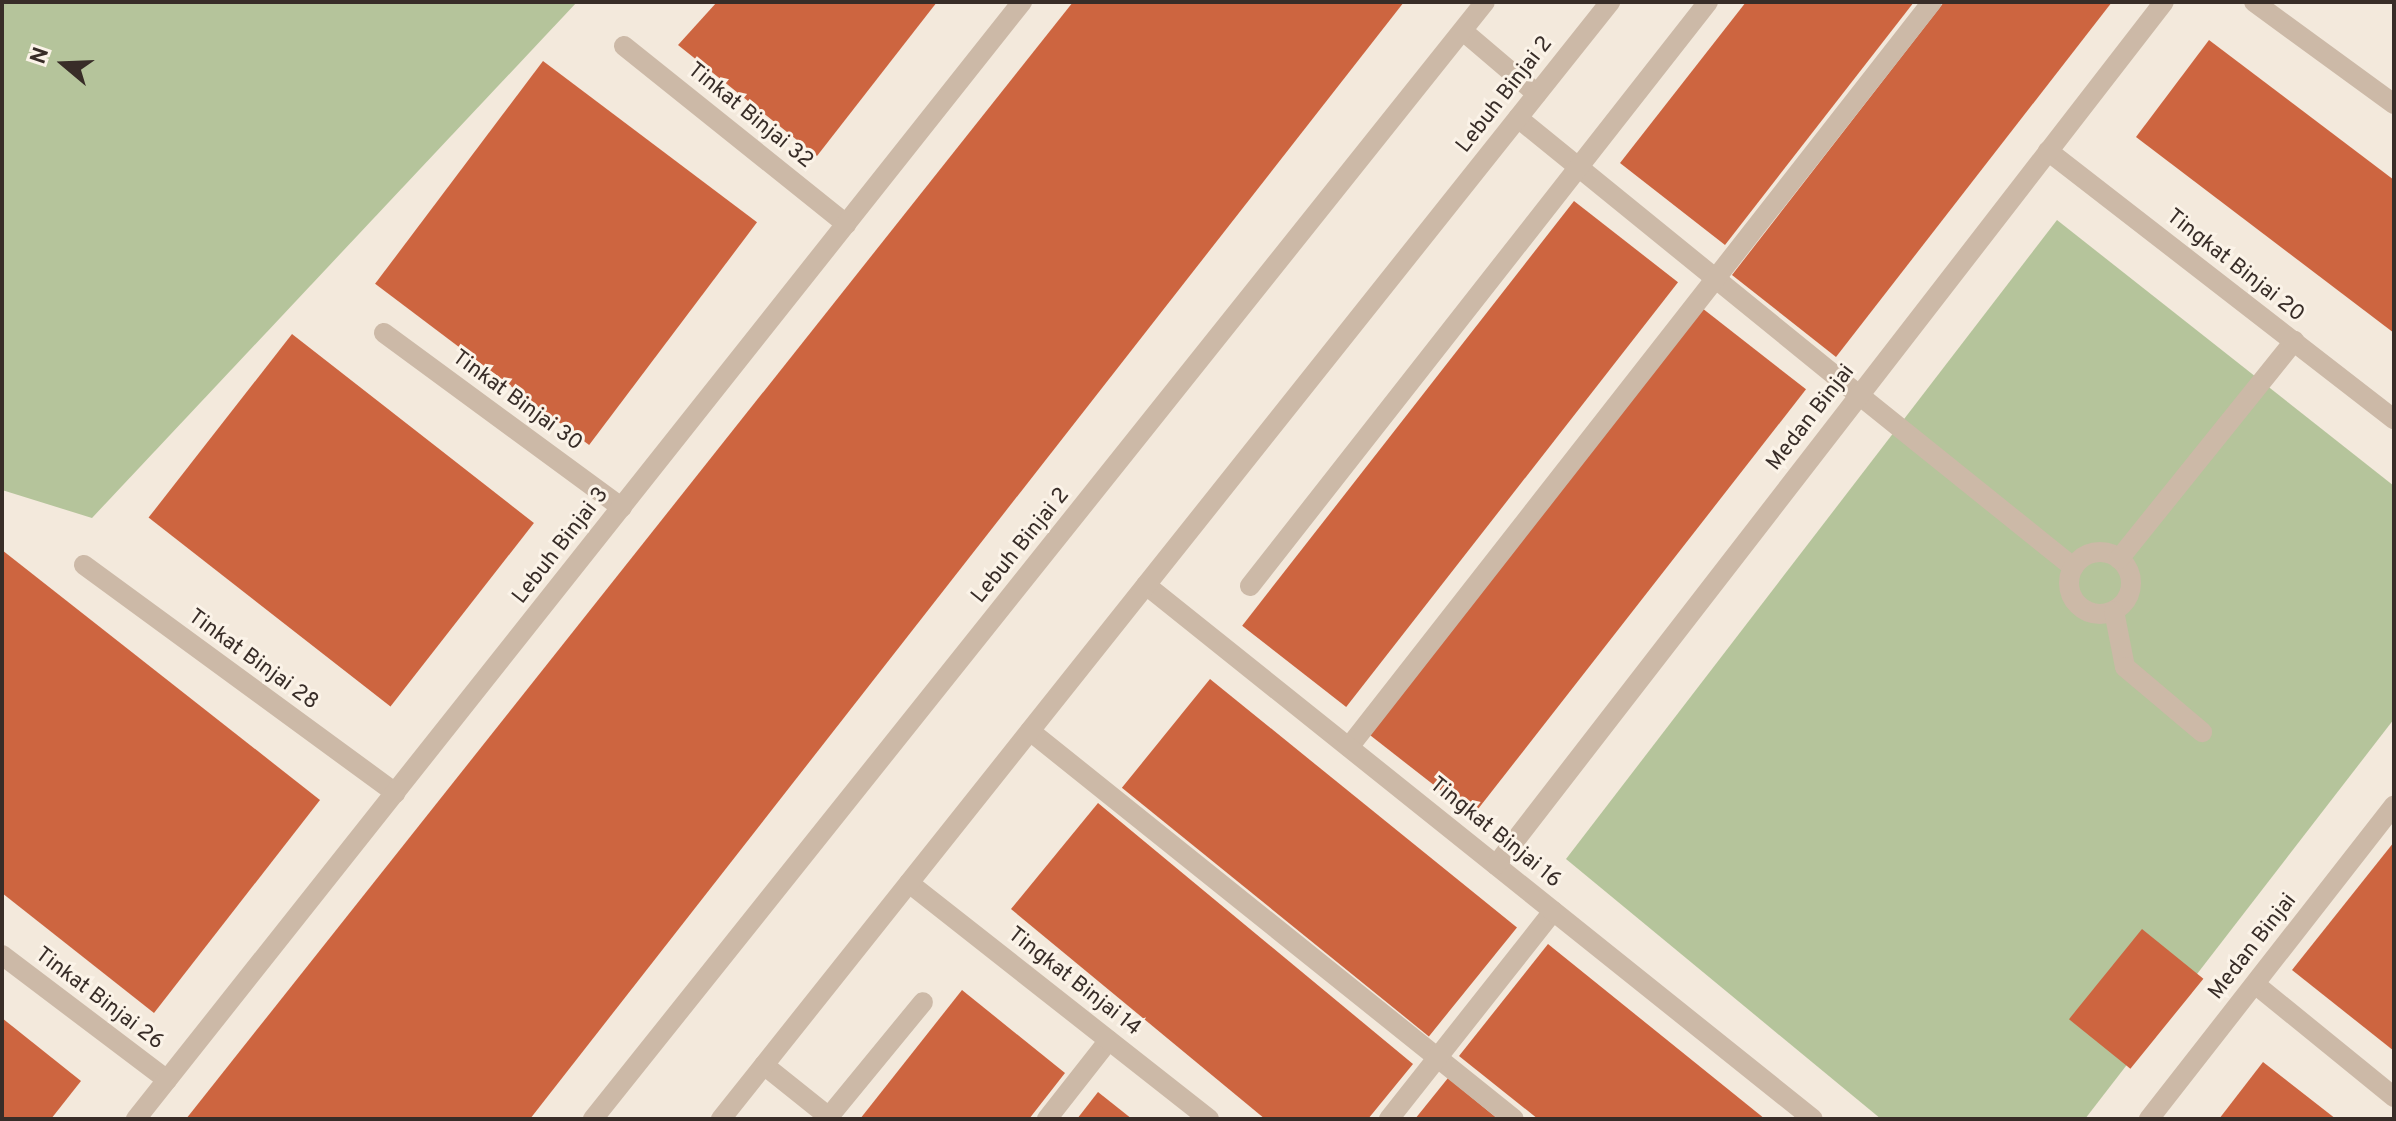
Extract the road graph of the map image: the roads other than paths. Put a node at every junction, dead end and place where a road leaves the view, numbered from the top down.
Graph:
1 (1022, 2) edge
2 (1485, 2) edge
3 (1610, 2) edge
4 (1708, 2) edge
5 (1932, 2) edge
6 (2164, 2) edge
7 (2254, 2) edge
8 (1463, 31) junction
9 (624, 46) dead end
10 (1537, 94) junction
11 (2394, 104) edge
12 (1518, 118) junction
13 (2048, 151) junction
14 (1580, 168) junction
15 (846, 224) junction
16 (1717, 279) junction
17 (384, 333) dead end
18 (2294, 341) junction
19 (1859, 395) junction
20 (2394, 419) edge
21 (622, 508) junction
22 (2119, 559) junction
23 (84, 565) dead end
24 (2073, 567) junction
25 (1146, 585) junction
26 (1250, 586) dead end
27 (2114, 611) junction
28 (1030, 731) junction
29 (2202, 732) dead end
30 (1349, 747) junction
31 (395, 793) junction
32 (2394, 805) edge
33 (1496, 865) junction
34 (909, 883) junction
35 (1553, 911) junction
36 (2, 955) edge
37 (2255, 984) junction
38 (923, 1002) dead end
39 (1109, 1040) junction
40 (1438, 1058) junction
41 (764, 1065) junction
42 (167, 1080) junction
43 (2394, 1096) edge
44 (828, 1118) edge
45 (136, 1119) edge
46 (593, 1119) edge
47 (721, 1119) edge
48 (1047, 1119) edge
49 (1209, 1119) edge
50 (1389, 1119) edge
51 (1514, 1119) edge
52 (1813, 1119) edge
53 (2149, 1119) edge

1 - 15 street, Lebuh Binjai 3
2 - 8 street, Lebuh Binjai 2
3 - 10 street, Lebuh Binjai 2
4 - 14 street
5 - 16 street
6 - 13 street, Medan Binjai
7 - 11 street
8 - 10 street
8 - 46 street, Lebuh Binjai 2
9 - 15 street, Tinkat Binjai 32
10 - 12 street, Lebuh Binjai 2
12 - 14 street
12 - 25 street, Lebuh Binjai 2
13 - 18 street, Tingkat Binjai 20
13 - 19 street, Medan Binjai
14 - 16 street
14 - 26 street
15 - 21 street, Lebuh Binjai 3
16 - 19 street
16 - 30 street
17 - 21 street, Tinkat Binjai 30
18 - 20 street, Tingkat Binjai 20
18 - 22 street
19 - 24 street
19 - 33 street, Medan Binjai
21 - 31 street, Lebuh Binjai 3
22 - 24 street
22 - 27 street
23 - 31 street, Tinkat Binjai 28
24 - 27 street
25 - 28 street, Lebuh Binjai 2
25 - 30 street, Tingkat Binjai 16
27 - 29 street
28 - 34 street, Lebuh Binjai 2
28 - 40 street
30 - 33 street, Tingkat Binjai 16
31 - 42 street, Lebuh Binjai 3
32 - 37 street, Medan Binjai
33 - 35 street, Tingkat Binjai 16
34 - 39 street, Tingkat Binjai 14
34 - 41 street, Lebuh Binjai 2
35 - 40 street
35 - 52 street, Tingkat Binjai 16
36 - 42 street, Tinkat Binjai 26
37 - 43 street
37 - 53 street, Medan Binjai
38 - 44 street
39 - 48 street
39 - 49 street, Tingkat Binjai 14
40 - 50 street
40 - 51 street
41 - 44 street
41 - 47 street, Lebuh Binjai 2
42 - 45 street, Lebuh Binjai 3

